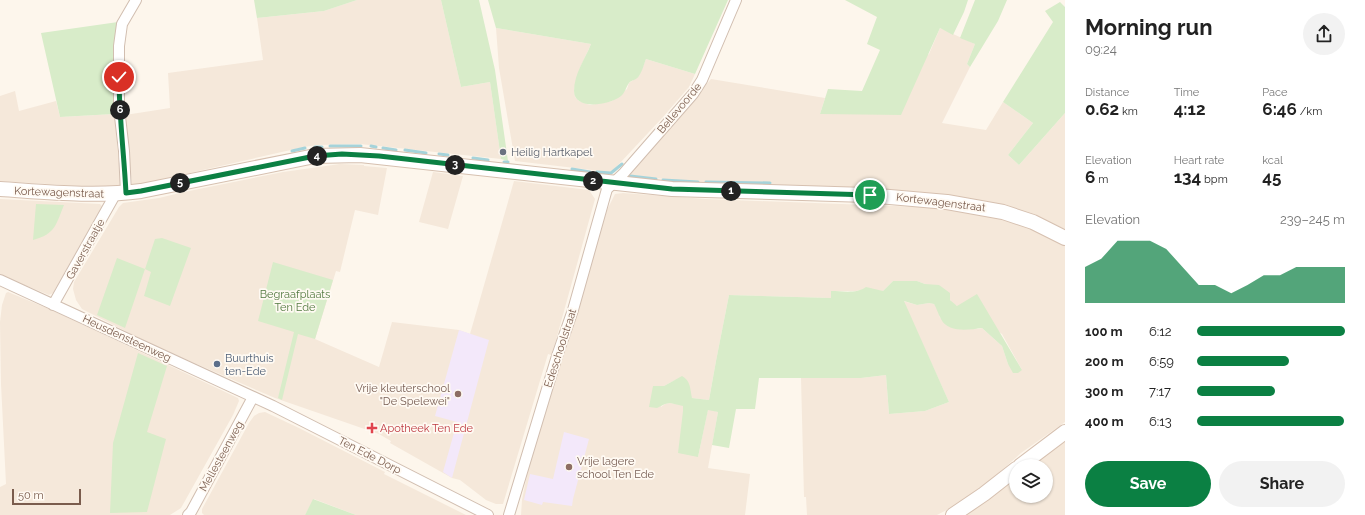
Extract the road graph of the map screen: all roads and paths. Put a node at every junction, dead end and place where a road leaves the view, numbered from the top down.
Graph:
1 (136, 0) edge
2 (736, 0) edge
3 (613, 183) junction
4 (0, 189) edge
5 (121, 193) junction
6 (1065, 238) edge
7 (0, 280) edge
8 (53, 305) junction
9 (253, 397) junction
10 (1065, 432) edge
11 (1029, 459) edge
12 (1009, 474) edge
13 (191, 514) edge
14 (488, 515) edge
15 (509, 515) edge
16 (952, 515) edge

1 - 5 street
2 - 3 street, Bellevoorde
3 - 5 street, Kortewagenstraat
3 - 6 street, Kortewagenstraat
3 - 15 street, Edeschoolstraat
4 - 5 street, Kortewagenstraat
5 - 8 street, Gaverstraatje
7 - 8 street, Heusdensteenweg
8 - 9 street, Heusdensteenweg
9 - 13 street, Mellesteenweg
9 - 14 street, Ten Ede Dorp
10 - 11 street
12 - 16 street

